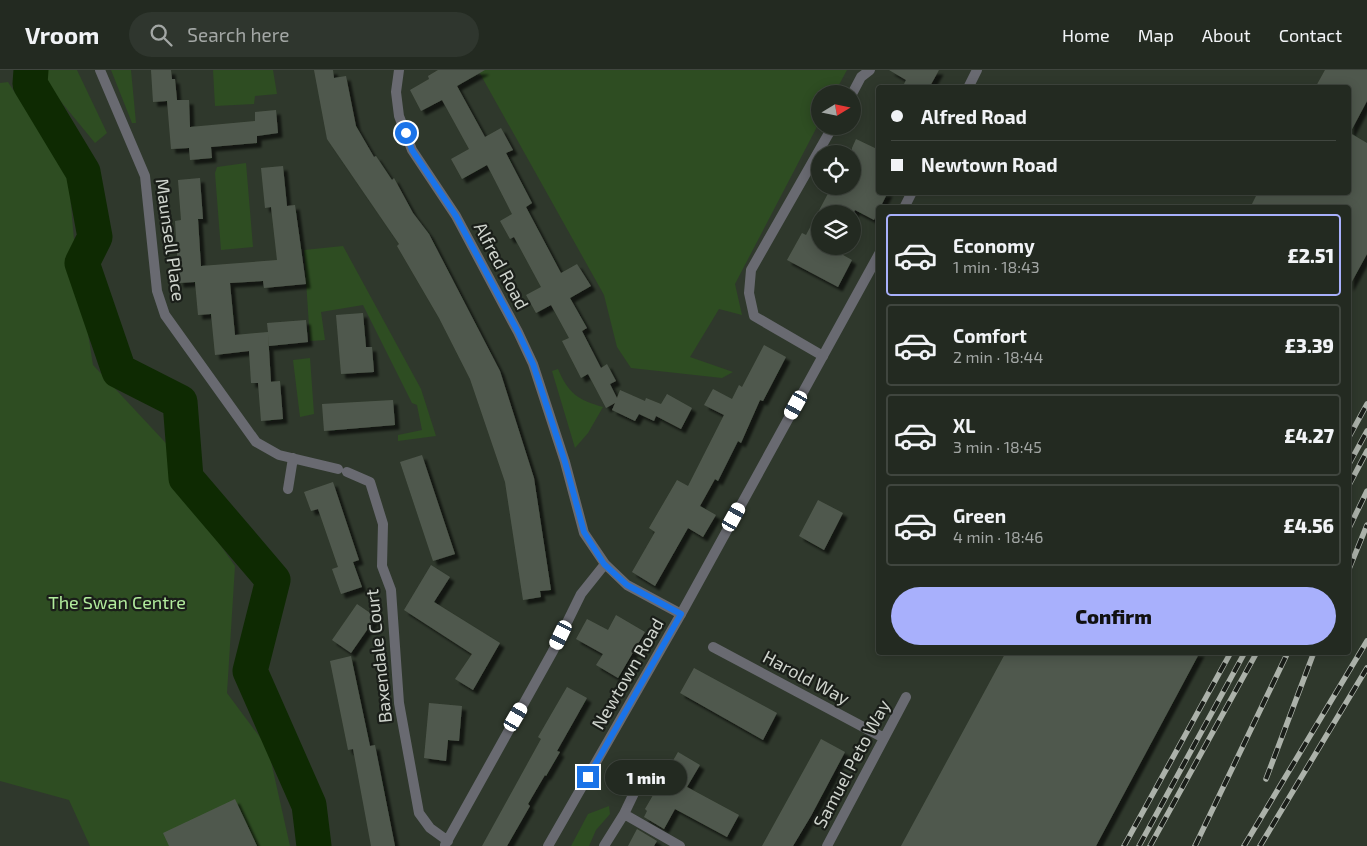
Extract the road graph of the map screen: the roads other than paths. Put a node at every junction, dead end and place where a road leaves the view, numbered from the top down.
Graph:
1 (100, 70) edge
2 (399, 70) edge
3 (870, 70) edge
4 (977, 70) edge
5 (857, 85) edge
6 (970, 85) edge
7 (828, 135) edge
8 (876, 259) edge
9 (823, 356) junction
10 (293, 458) junction
11 (343, 471) joint
12 (288, 489) dead end
13 (604, 564) junction
14 (681, 614) junction
15 (713, 647) dead end
16 (906, 697) dead end
17 (884, 738) junction
18 (646, 770) dead end
19 (624, 814) junction
20 (446, 843) edge
21 (548, 846) edge
22 (604, 846) edge
23 (680, 846) edge
24 (827, 846) edge

1 - 10 street, Maunsell Place
2 - 13 street, Alfred Road
3 - 5 street
4 - 6 street
7 - 9 street
8 - 9 street, Newtown Road
9 - 14 street, Newtown Road
10 - 11 street, Maunsell Place
10 - 12 street
11 - 20 street, Baxendale Court
13 - 14 street, Alfred Road
13 - 20 street
14 - 21 street, Newtown Road
15 - 17 street, Harold Way
16 - 17 street, Samuel Peto Way
17 - 24 street, Samuel Peto Way
18 - 19 street
19 - 22 street
19 - 23 street

